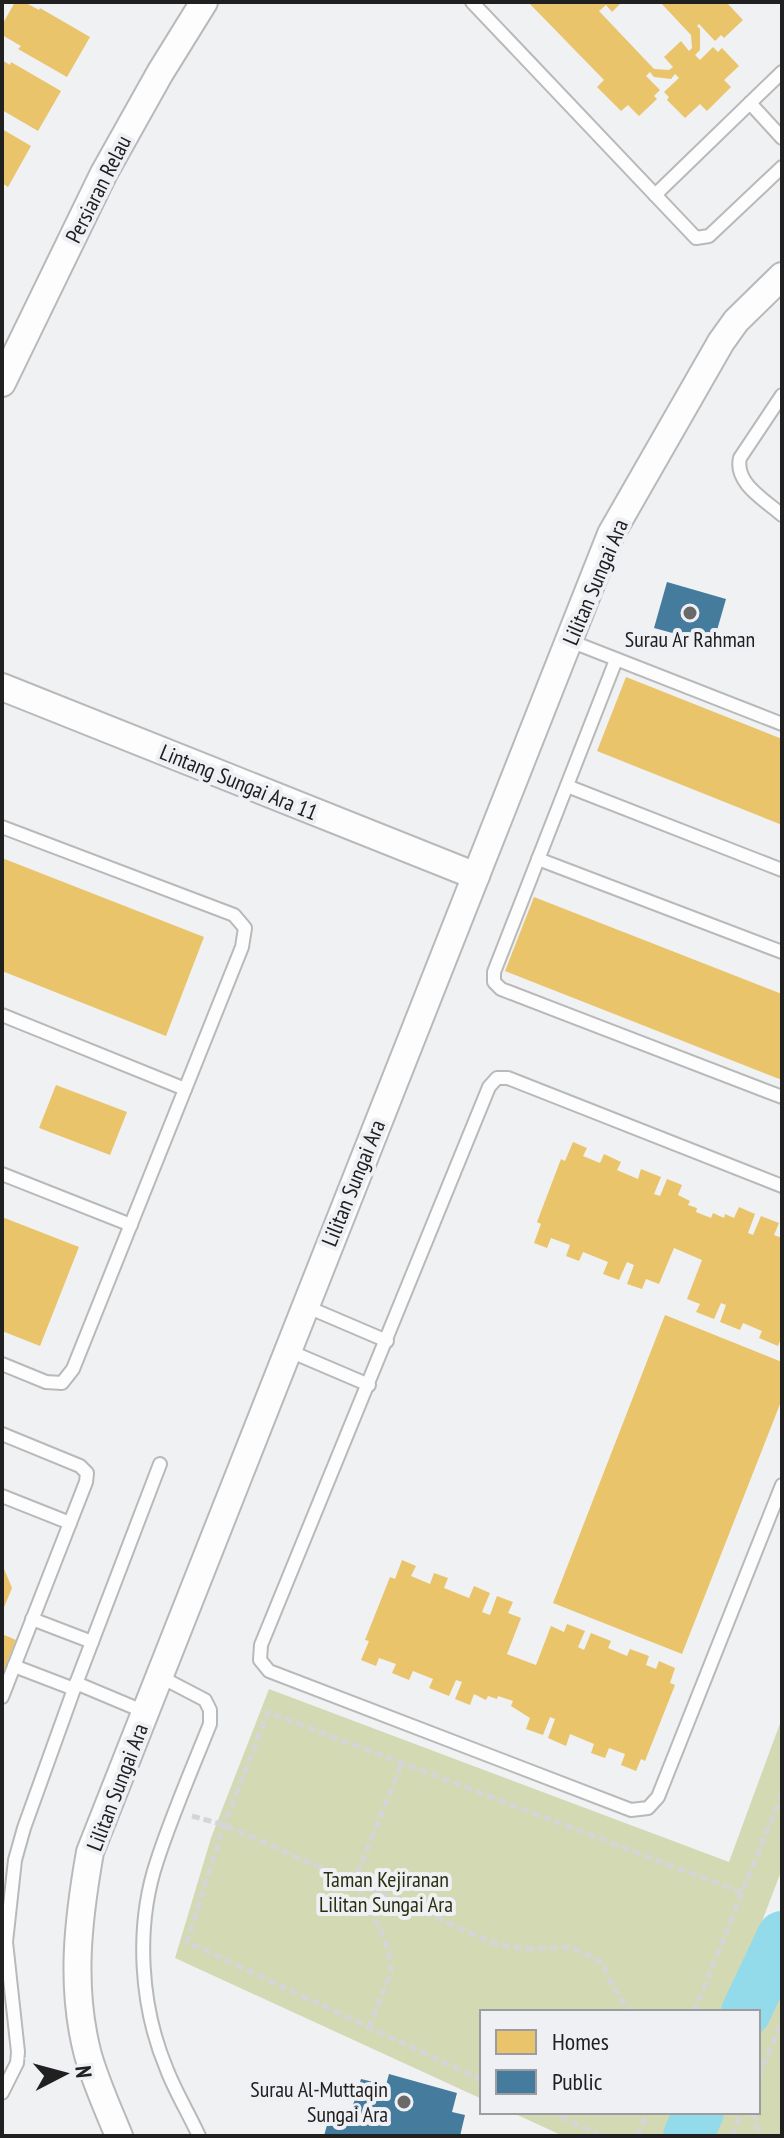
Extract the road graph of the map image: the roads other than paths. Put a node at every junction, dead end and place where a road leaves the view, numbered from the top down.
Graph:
1 (204, 2) edge
2 (472, 2) edge
3 (782, 72) edge
4 (750, 103) junction
5 (782, 138) edge
6 (782, 167) edge
7 (655, 195) junction
8 (782, 276) edge
9 (2, 383) edge
10 (782, 395) edge
11 (782, 515) edge
12 (570, 641) junction
13 (616, 660) junction
14 (2, 687) edge
15 (782, 724) edge
16 (567, 786) junction
17 (2, 827) edge
18 (538, 859) junction
19 (782, 870) edge
20 (476, 876) junction
21 (782, 952) edge
22 (2, 1015) edge
23 (185, 1089) junction
24 (782, 1097) edge
25 (2, 1174) edge
26 (782, 1186) edge
27 (131, 1225) junction
28 (305, 1306) junction
29 (387, 1341) junction
30 (287, 1350) junction
31 (2, 1364) edge
32 (369, 1385) junction
33 (2, 1434) edge
34 (160, 1464) dead end
35 (782, 1485) edge
36 (2, 1496) edge
37 (70, 1523) junction
38 (32, 1619) junction
39 (92, 1642) junction
40 (14, 1666) junction
41 (159, 1676) junction
42 (75, 1686) junction
43 (2, 1697) edge
44 (145, 1712) junction
45 (2, 2093) edge
46 (119, 2136) edge
47 (199, 2136) edge

1 - 9 street, Persiaran Relau
2 - 7 lane
3 - 4 lane
4 - 5 lane
4 - 7 lane
6 - 7 lane
8 - 12 street, Lilitan Sungai Ara
10 - 11 lane
12 - 13 lane
12 - 20 street, Lilitan Sungai Ara
13 - 15 lane
13 - 16 lane
14 - 20 street, Lintang Sungai Ara 11
16 - 18 lane
16 - 19 lane
17 - 23 lane
18 - 21 lane
18 - 24 lane
20 - 28 street, Lilitan Sungai Ara
22 - 23 lane
23 - 27 lane
25 - 27 lane
26 - 29 lane
27 - 31 lane
28 - 29 lane
28 - 30 street, Lilitan Sungai Ara
29 - 32 lane
30 - 32 lane
30 - 41 street, Lilitan Sungai Ara
32 - 35 lane
33 - 37 lane
34 - 39 lane
36 - 37 lane
37 - 38 lane
38 - 39 lane
38 - 40 lane
39 - 42 lane
40 - 42 lane
40 - 43 lane
41 - 44 street, Lilitan Sungai Ara
41 - 47 lane
42 - 44 lane
42 - 45 lane
44 - 46 street, Lilitan Sungai Ara

